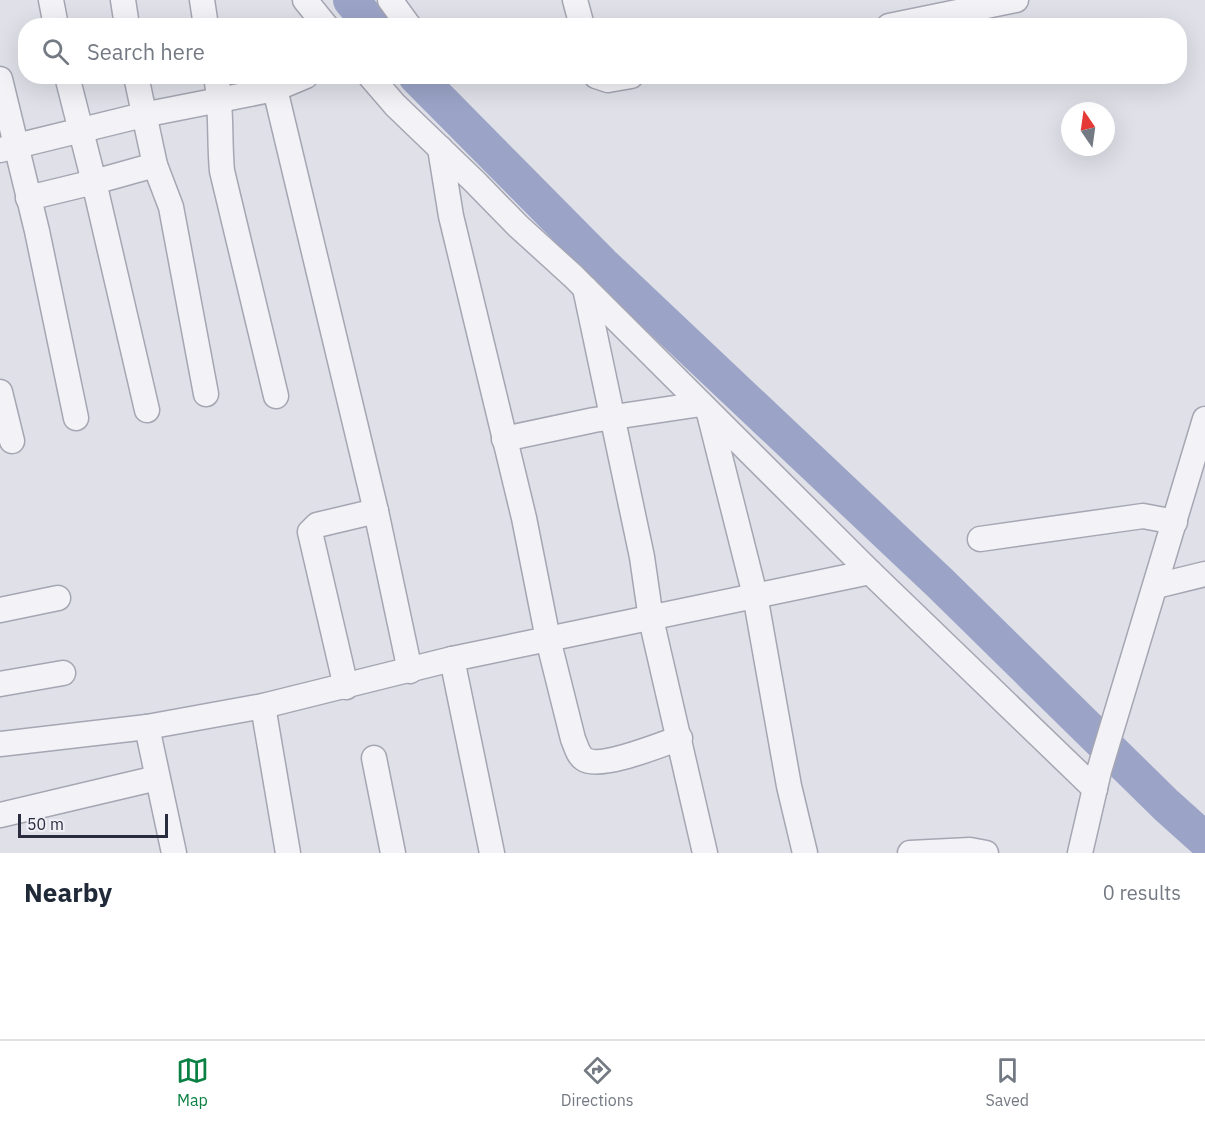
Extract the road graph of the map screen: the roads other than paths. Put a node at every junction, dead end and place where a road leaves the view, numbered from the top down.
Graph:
1 (51, 0) edge
2 (123, 0) edge
3 (202, 0) edge
4 (306, 0) edge
5 (390, 0) edge
6 (575, 0) edge
7 (1016, 0) edge
8 (54, 18) edge
9 (126, 18) edge
10 (205, 18) edge
11 (320, 18) edge
12 (403, 18) edge
13 (580, 18) edge
14 (928, 18) edge
15 (0, 79) edge
16 (69, 84) edge
17 (137, 84) edge
18 (287, 84) edge
19 (377, 84) edge
20 (218, 88) edge
21 (275, 89) junction
22 (143, 115) junction
23 (79, 130) junction
24 (8, 148) edge
25 (440, 148) junction
26 (155, 165) junction
27 (94, 182) junction
28 (28, 198) junction
29 (585, 288) junction
30 (0, 392) edge
31 (206, 394) dead end
32 (276, 396) dead end
33 (705, 408) junction
34 (147, 410) dead end
35 (76, 418) dead end
36 (612, 418) junction
37 (1205, 419) edge
38 (504, 439) junction
39 (12, 441) dead end
40 (376, 511) junction
41 (1175, 522) junction
42 (981, 539) dead end
43 (870, 572) junction
44 (1205, 574) edge
45 (1156, 585) junction
46 (755, 595) junction
47 (58, 598) dead end
48 (0, 610) edge
49 (651, 619) junction
50 (548, 639) junction
51 (452, 659) junction
52 (410, 671) junction
53 (63, 673) dead end
54 (0, 684) edge
55 (346, 687) junction
56 (262, 706) junction
57 (147, 727) junction
58 (680, 738) junction
59 (0, 744) edge
60 (374, 758) dead end
61 (157, 778) junction
62 (1097, 780) junction
63 (0, 815) edge
64 (174, 853) edge
65 (288, 853) edge
66 (393, 853) edge
67 (492, 853) edge
68 (705, 853) edge
69 (805, 853) edge
70 (910, 853) edge
71 (986, 853) edge
72 (1080, 853) edge

1 - 8 street
2 - 9 street
3 - 10 street
4 - 11 street
5 - 12 street
6 - 13 street
7 - 14 street
15 - 24 street
16 - 23 street
17 - 22 street
18 - 21 street
19 - 25 street
20 - 21 street
20 - 22 street
20 - 32 street
21 - 40 street
22 - 23 street
22 - 26 street
23 - 24 street
23 - 27 street
24 - 28 street
25 - 29 street
25 - 38 street
26 - 27 street
26 - 31 street
27 - 28 street
27 - 34 street
28 - 35 street
29 - 33 street
29 - 36 street
30 - 39 street
33 - 36 street
33 - 43 street
33 - 46 street
36 - 38 street
36 - 49 street
37 - 41 street
38 - 50 street
40 - 52 street
40 - 55 street
41 - 42 street
41 - 45 street
43 - 46 street
43 - 62 street
44 - 45 street
45 - 62 street
46 - 49 street
46 - 69 street
47 - 48 street
49 - 50 street
49 - 58 street
50 - 51 street
50 - 58 street
51 - 52 street
51 - 67 street
52 - 55 street
53 - 54 street
55 - 56 street
56 - 57 street
56 - 65 street
57 - 59 street
57 - 61 street
58 - 68 street
60 - 66 street
61 - 63 street
61 - 64 street
62 - 72 street
70 - 71 street

